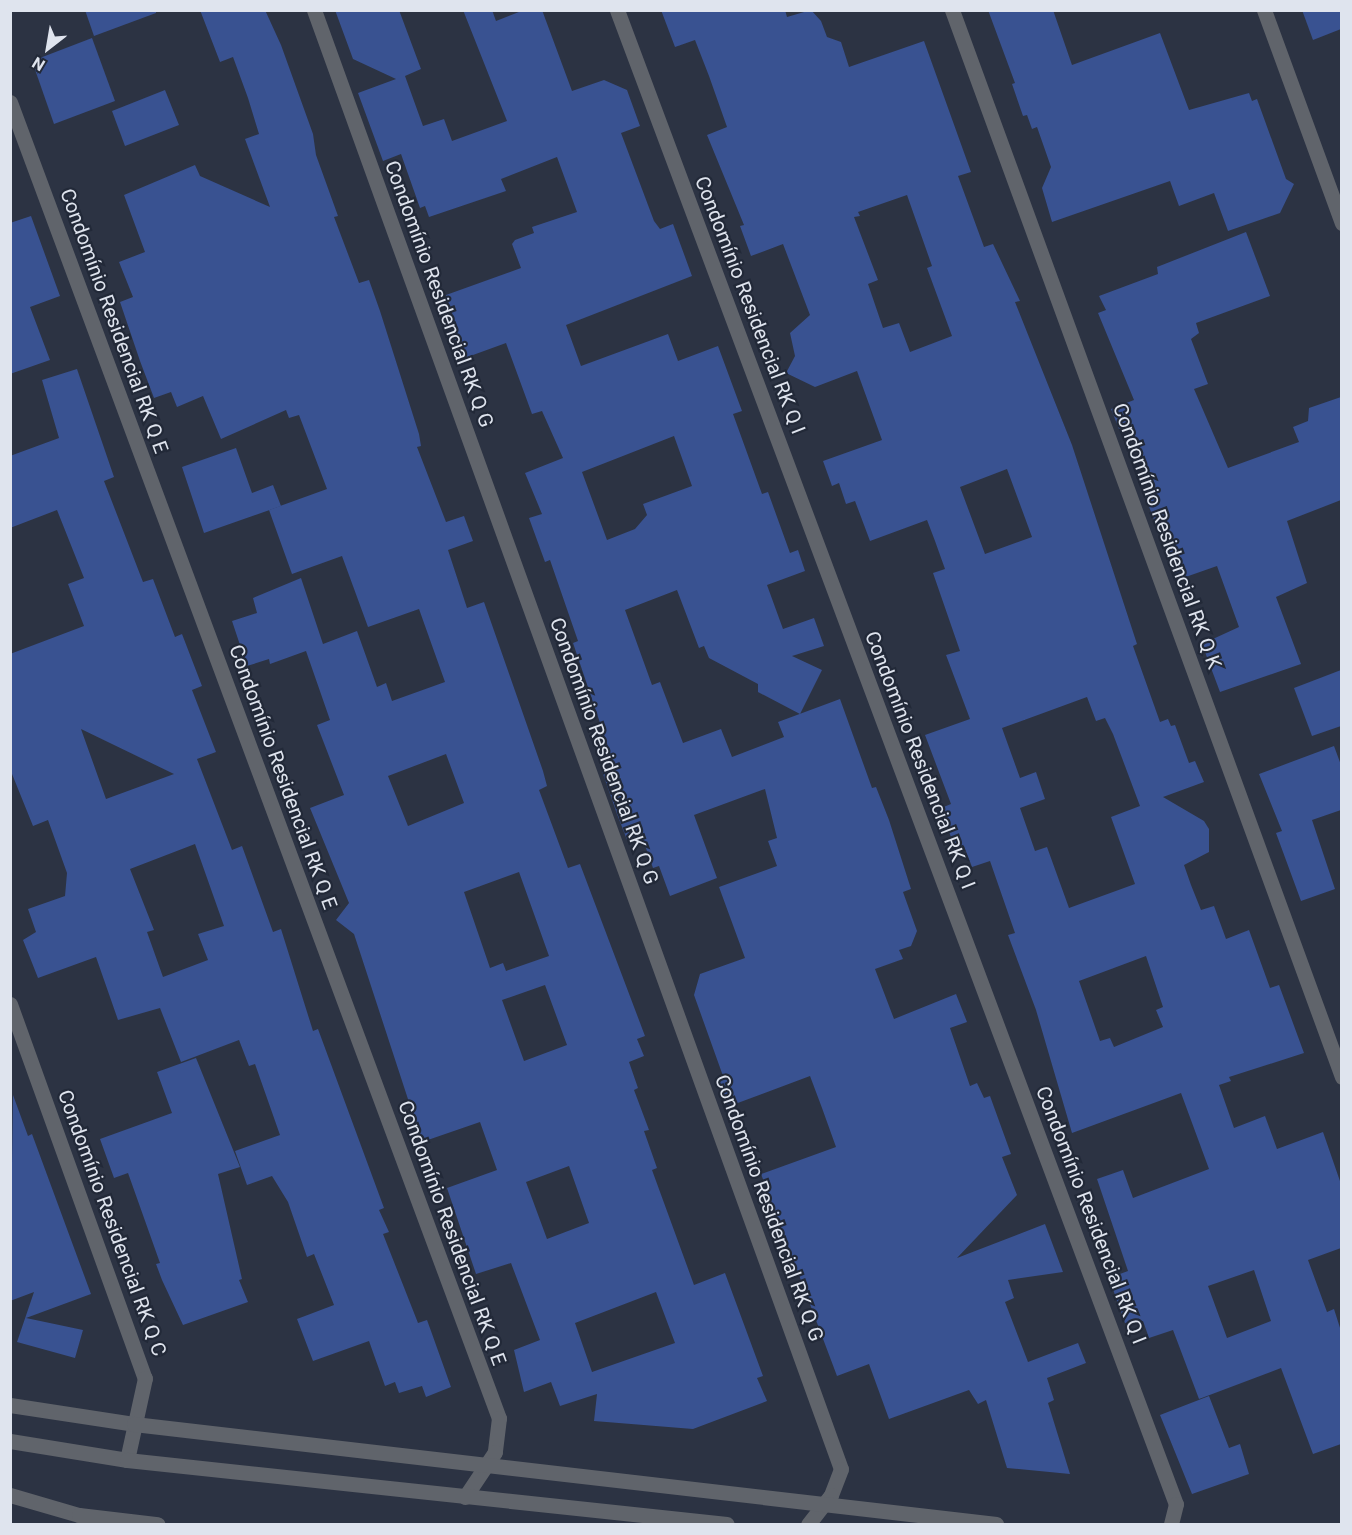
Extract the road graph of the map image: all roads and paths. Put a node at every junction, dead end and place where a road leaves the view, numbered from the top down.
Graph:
1 (314, 10) edge
2 (617, 10) edge
3 (952, 10) edge
4 (1264, 10) edge
5 (10, 102) edge
6 (1341, 223) edge
7 (10, 1004) edge
8 (1341, 1077) edge
9 (10, 1405) edge
10 (134, 1424) junction
11 (10, 1441) edge
12 (127, 1460) junction
13 (484, 1466) junction
14 (10, 1495) edge
15 (465, 1497) junction
16 (824, 1505) junction
17 (157, 1524) edge
18 (727, 1524) edge
19 (808, 1524) edge
20 (996, 1524) edge
21 (1171, 1524) edge

1 - 16 street, Condomínio Residencial RK Q G
2 - 21 street, Condomínio Residencial RK Q I
3 - 8 street, Condomínio Residencial RK Q K
4 - 6 street
5 - 13 street, Condomínio Residencial RK Q E
7 - 10 street, Condomínio Residencial RK Q C
9 - 10 street
10 - 12 street, Condomínio Residencial RK Q C
10 - 13 street
11 - 12 street
12 - 15 street
13 - 15 street, Condomínio Residencial RK Q E
13 - 16 street
14 - 17 street
15 - 18 street
16 - 19 street, Condomínio Residencial RK Q G
16 - 20 street

